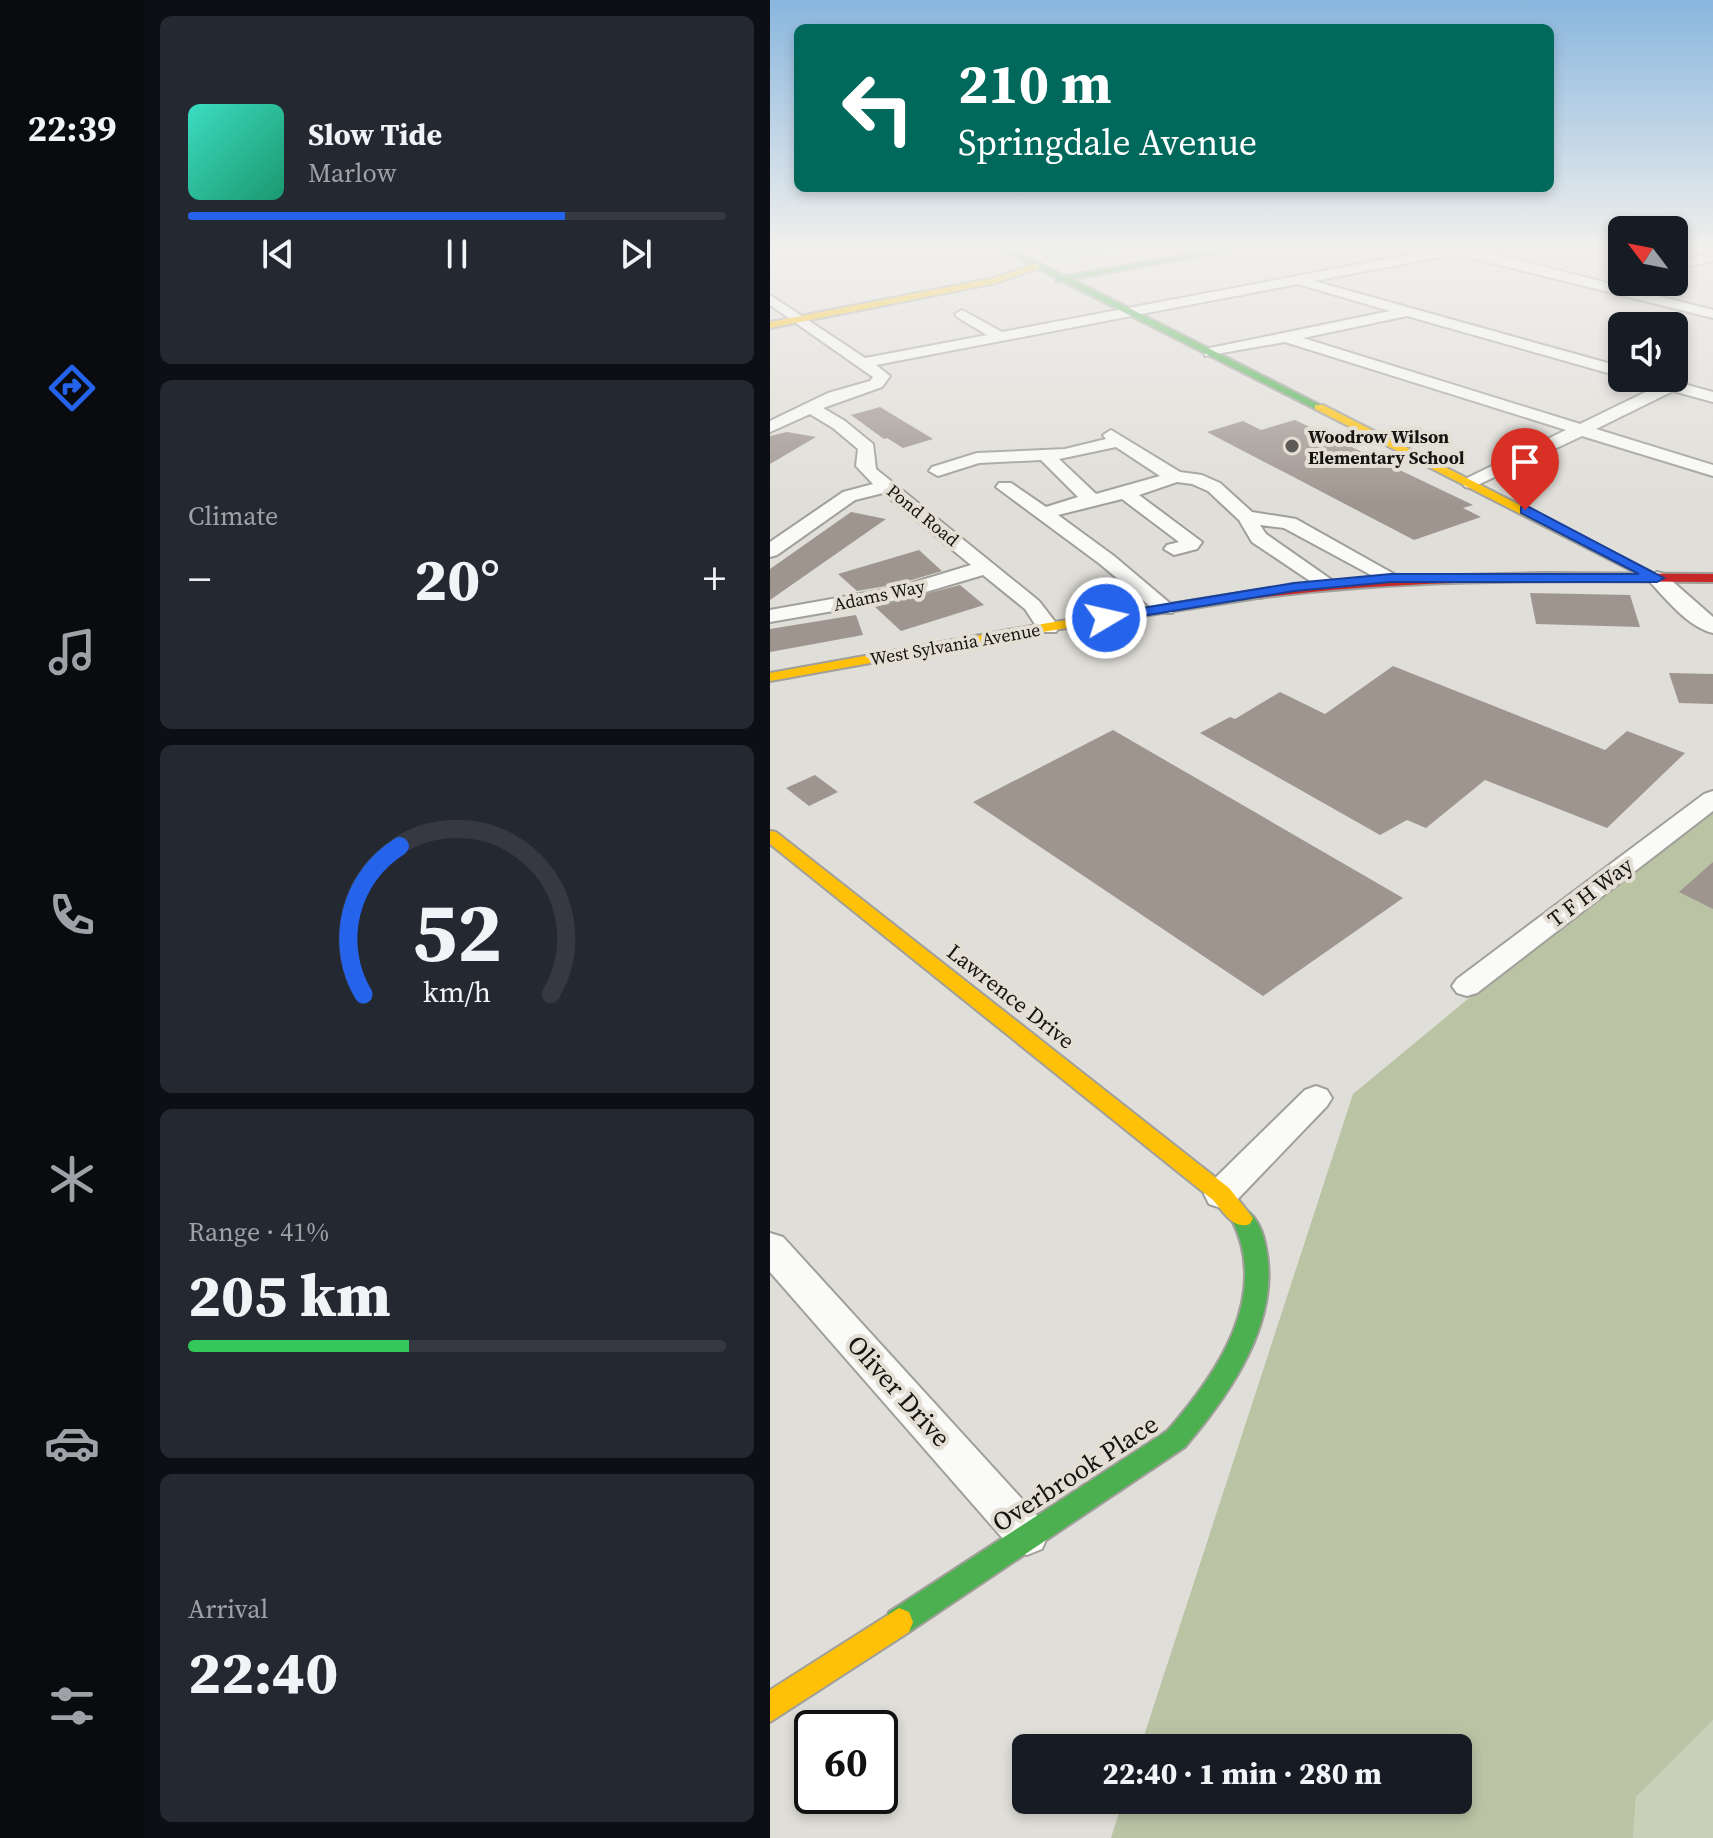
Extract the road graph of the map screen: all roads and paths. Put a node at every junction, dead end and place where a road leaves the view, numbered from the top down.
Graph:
1 (824, 334) edge
2 (996, 334) edge
3 (1018, 334) edge
4 (1173, 334) edge
5 (1300, 334) edge
6 (1489, 334) edge
7 (1001, 337) junction
8 (1285, 337) junction
9 (1210, 353) junction
10 (866, 362) junction
11 (1608, 368) edge
12 (1688, 390) edge
13 (1659, 392) edge
14 (1713, 397) edge
15 (807, 407) junction
16 (770, 427) edge
17 (1582, 430) junction
18 (1047, 456) junction
19 (938, 471) dead end
20 (1713, 471) edge
21 (1176, 477) junction
22 (1471, 483) junction
23 (887, 486) junction
24 (1005, 487) dead end
25 (1125, 493) junction
26 (1092, 500) junction
27 (1047, 513) junction
28 (1246, 517) junction
29 (778, 522) dead end
30 (805, 526) junction
31 (1174, 549) dead end
32 (770, 551) edge
33 (987, 567) junction
34 (1391, 578) junction
35 (1657, 578) junction
36 (1713, 578) edge
37 (1326, 583) junction
38 (1165, 609) junction
39 (770, 616) edge
40 (1048, 627) junction
41 (1713, 627) edge
42 (770, 677) edge
43 (1713, 799) edge
44 (770, 836) edge
45 (1467, 986) dead end
46 (1316, 1098) dead end
47 (1221, 1194) junction
48 (770, 1247) edge
49 (1027, 1535) junction
50 (770, 1707) edge

1 - 10 street
2 - 7 street
3 - 7 street
4 - 9 street
5 - 8 street
6 - 11 street
7 - 10 street
8 - 9 street
8 - 17 street
9 - 22 street
10 - 15 street
12 - 14 street
13 - 17 street
15 - 16 street
15 - 23 street, Pond Road
17 - 20 street
17 - 22 street
18 - 19 street
18 - 21 street
18 - 26 street
21 - 25 street
21 - 28 street
22 - 35 street
23 - 30 street
23 - 33 street, Pond Road
24 - 27 street
25 - 26 street
25 - 31 street
26 - 27 street
27 - 38 street
28 - 34 street
28 - 37 street
29 - 30 street
30 - 32 street
33 - 39 street, Adams Way
33 - 40 street, Pond Road
34 - 35 street, West Sylvania Avenue
34 - 37 street, West Sylvania Avenue
35 - 36 street, West Sylvania Avenue
35 - 41 street
37 - 38 street, West Sylvania Avenue
38 - 40 street, West Sylvania Avenue
40 - 42 street, West Sylvania Avenue
43 - 45 street, T F H Way
44 - 47 street, Lawrence Drive
46 - 47 street
47 - 49 street, Overbrook Place
48 - 49 street, Oliver Drive
49 - 50 street, Overbrook Place

